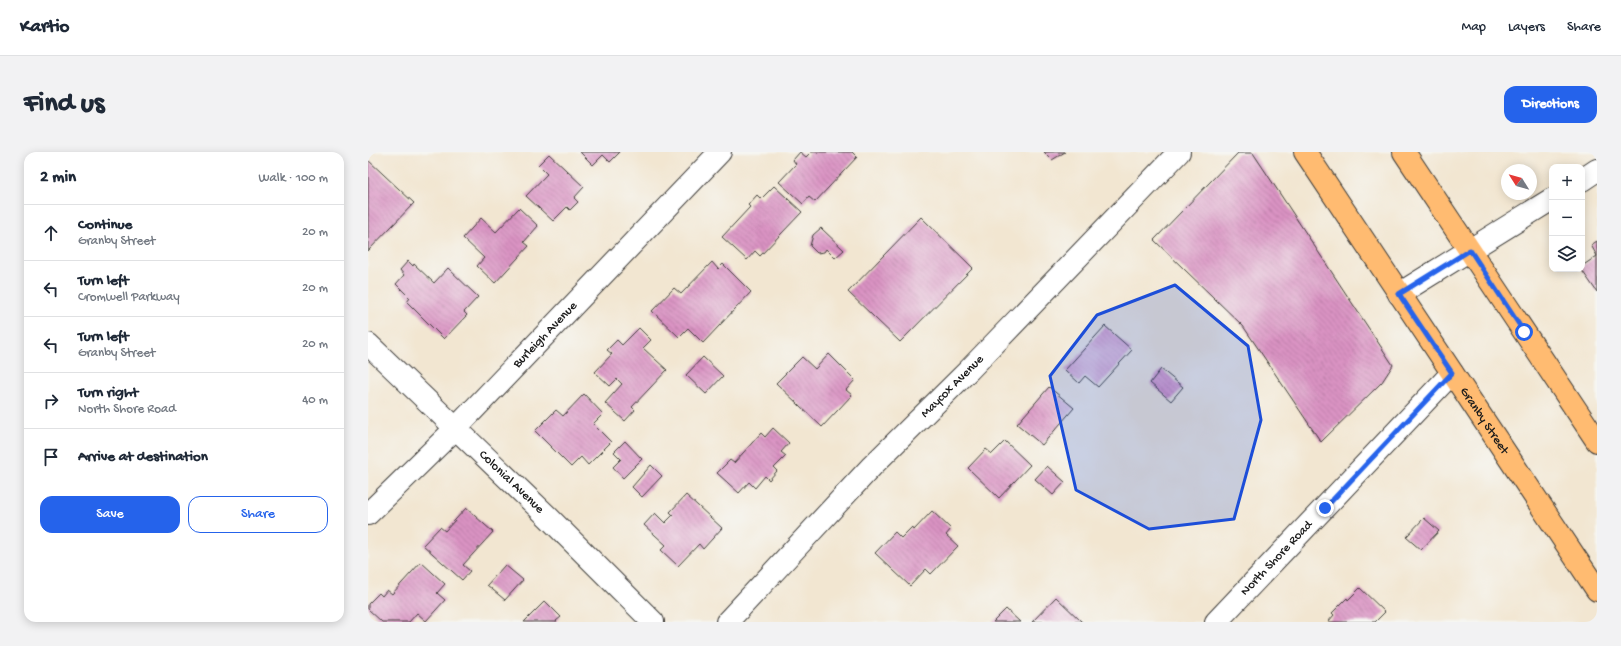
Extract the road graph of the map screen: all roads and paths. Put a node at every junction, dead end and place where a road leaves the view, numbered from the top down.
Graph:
1 (720, 152) edge
2 (1179, 152) edge
3 (1305, 152) edge
4 (1404, 152) edge
5 (1597, 170) edge
6 (1585, 178) edge
7 (1550, 200) edge
8 (1470, 250) junction
9 (1399, 294) junction
10 (368, 344) edge
11 (1452, 373) junction
12 (455, 428) junction
13 (1597, 441) edge
14 (368, 514) edge
15 (1597, 590) edge
16 (653, 622) edge
17 (728, 622) edge
18 (1216, 622) edge

1 - 12 street, Burleigh Avenue
2 - 17 street, Maycox Avenue
3 - 9 main road, Granby Street
4 - 8 main road
5 - 6 street
7 - 8 street
8 - 9 street
8 - 13 main road
9 - 11 main road, Granby Street
10 - 12 street, Colonial Avenue
11 - 15 main road, Granby Street
11 - 18 street, North Shore Road
12 - 14 street, Burleigh Avenue
12 - 16 street, Colonial Avenue

